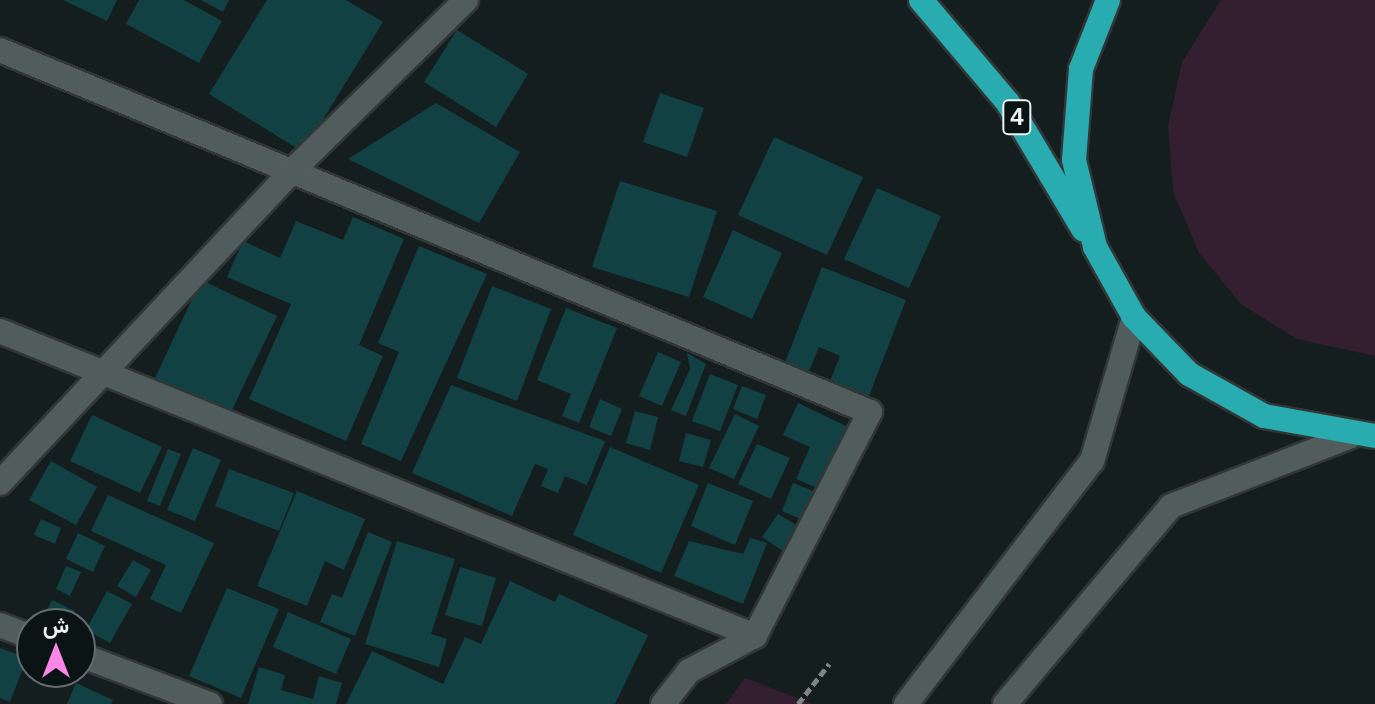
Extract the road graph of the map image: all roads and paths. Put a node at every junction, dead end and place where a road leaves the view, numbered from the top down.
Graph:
1 (466, 0) edge
2 (921, 0) edge
3 (1108, 0) edge
4 (0, 50) edge
5 (292, 171) junction
6 (1095, 247) junction
7 (1134, 317) junction
8 (0, 331) edge
9 (106, 373) junction
10 (1375, 436) edge
11 (1349, 437) junction
12 (0, 483) edge
13 (755, 636) junction
14 (96, 661) edge
15 (829, 664) dead end
16 (210, 704) edge
17 (663, 704) edge
18 (798, 704) edge
19 (906, 704) edge
20 (1005, 704) edge

1 - 5 street
2 - 6 highway, 4
3 - 6 highway
4 - 5 street
5 - 9 street
5 - 13 street
6 - 7 highway
7 - 11 highway
7 - 19 street
8 - 9 street
9 - 12 street
9 - 13 street
10 - 11 highway
11 - 20 street
13 - 17 street
14 - 16 street
15 - 18 path

